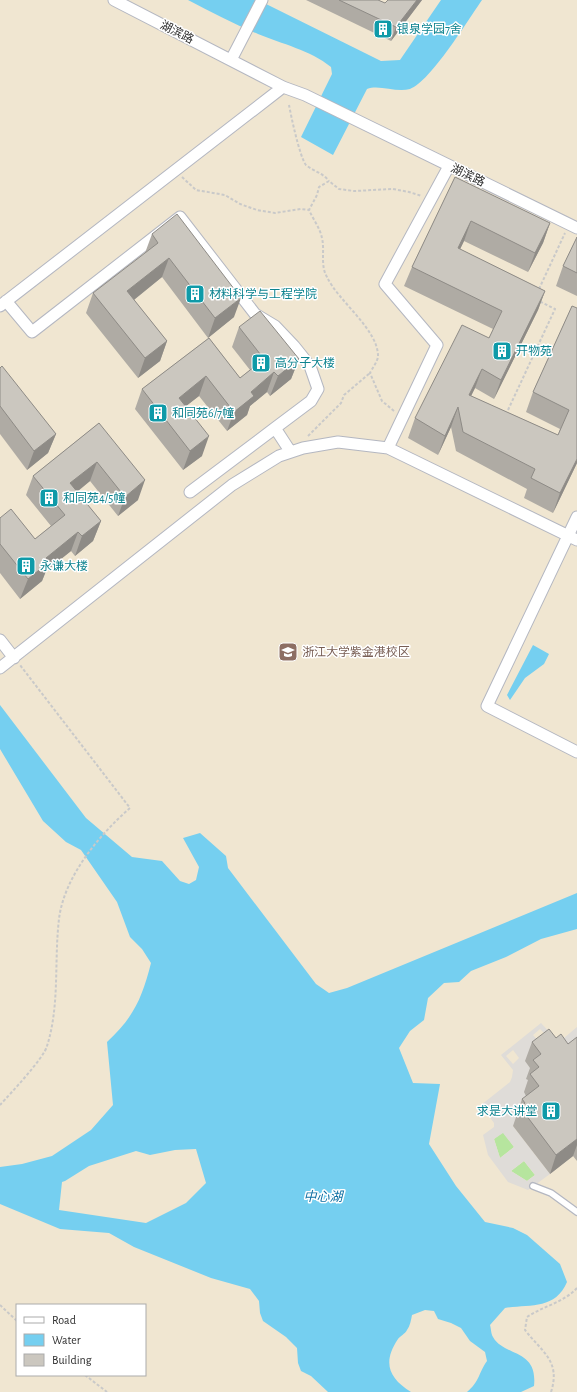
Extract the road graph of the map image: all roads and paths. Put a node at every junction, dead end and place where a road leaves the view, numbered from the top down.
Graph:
1 (114, 0) edge
2 (262, 0) edge
3 (234, 55) junction
4 (283, 87) junction
5 (288, 105) dead end
6 (449, 166) junction
7 (176, 169) junction
8 (329, 181) junction
9 (431, 199) junction
10 (308, 210) junction
11 (573, 227) edge
12 (537, 292) edge
13 (534, 298) edge
14 (3, 303) edge
15 (370, 374) junction
16 (508, 410) dead end
17 (404, 414) junction
18 (275, 428) junction
19 (303, 448) junction
20 (388, 448) junction
21 (290, 452) junction
22 (190, 492) dead end
23 (577, 517) edge
24 (572, 538) edge
25 (0, 640) edge
26 (14, 658) junction
27 (0, 668) edge
28 (577, 752) edge
29 (0, 1105) edge
30 (532, 1186) dead end
31 (577, 1212) edge
32 (577, 1288) edge
33 (0, 1305) edge
34 (16, 1320) edge
35 (86, 1376) edge
36 (107, 1392) edge
37 (551, 1392) edge

1 - 3 street, 湖滨路
2 - 3 street
3 - 4 street, 湖滨路
4 - 6 street, 湖滨路
4 - 7 street
5 - 8 path
6 - 9 street
6 - 11 street, 湖滨路
7 - 10 path
7 - 14 street
8 - 9 path
8 - 10 path
9 - 17 street
10 - 15 path
11 - 12 path
13 - 16 path
14 - 18 street
15 - 17 path
15 - 19 path
17 - 20 street
18 - 21 street
18 - 22 street
19 - 20 street
19 - 21 street
20 - 24 street
21 - 26 street
23 - 24 street
24 - 28 street
25 - 26 street
26 - 27 street
26 - 29 path
30 - 31 lane
32 - 37 path
33 - 34 path
35 - 36 path

